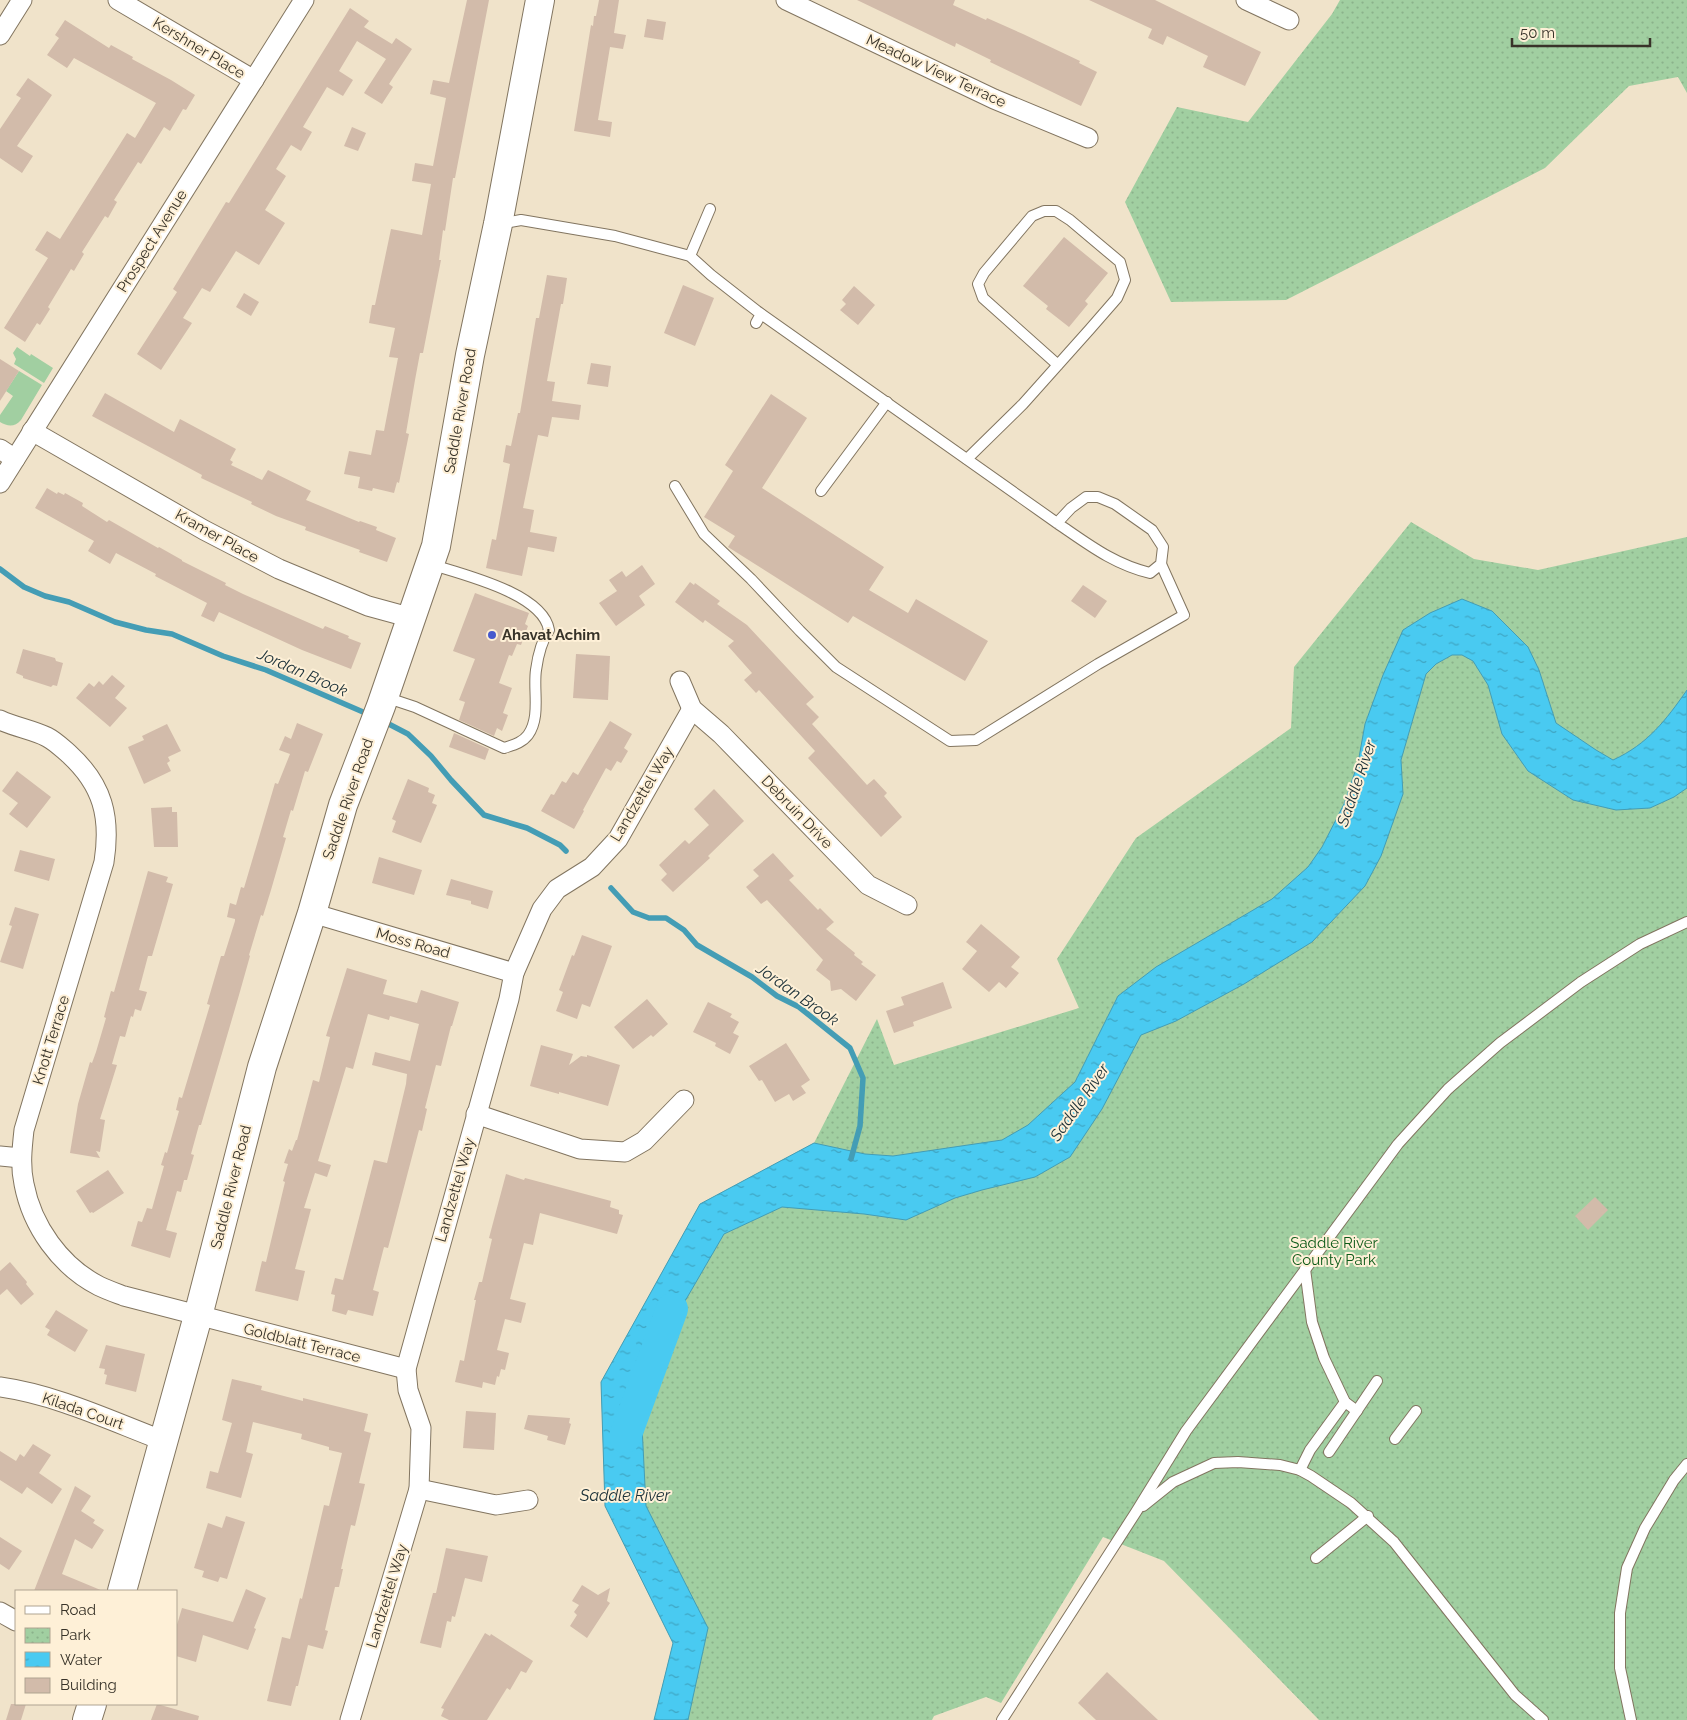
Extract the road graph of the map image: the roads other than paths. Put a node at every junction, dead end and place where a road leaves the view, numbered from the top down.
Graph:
1 (22, 0) edge
2 (118, 0) edge
3 (304, 0) edge
4 (540, 0) edge
5 (786, 0) edge
6 (1246, 0) edge
7 (1289, 20) dead end
8 (0, 35) edge
9 (254, 80) junction
10 (1088, 138) dead end
11 (710, 209) dead end
12 (498, 224) junction
13 (690, 256) junction
14 (1058, 365) junction
15 (887, 402) junction
16 (32, 431) junction
17 (7, 454) edge
18 (967, 459) junction
19 (0, 483) edge
20 (675, 486) dead end
21 (821, 491) dead end
22 (1056, 523) junction
23 (430, 564) junction
24 (1161, 564) junction
25 (412, 618) junction
26 (680, 681) dead end
27 (692, 709) junction
28 (379, 711) junction
29 (0, 720) edge
30 (908, 905) dead end
31 (312, 913) junction
32 (1687, 922) edge
33 (514, 972) junction
34 (684, 1100) dead end
35 (476, 1114) junction
36 (0, 1156) edge
37 (21, 1158) junction
38 (1305, 1269) junction
39 (198, 1316) junction
40 (406, 1369) junction
41 (1377, 1381) dead end
42 (0, 1387) edge
43 (1345, 1402) junction
44 (1357, 1411) junction
45 (1416, 1411) dead end
46 (1395, 1439) dead end
47 (164, 1441) junction
48 (1329, 1452) dead end
49 (1687, 1464) edge
50 (1300, 1470) junction
51 (419, 1489) junction
52 (528, 1500) dead end
53 (1136, 1512) junction
54 (1368, 1516) junction
55 (1316, 1558) dead end
56 (122, 1590) edge
57 (0, 1612) edge
58 (15, 1620) edge
59 (92, 1705) edge
60 (87, 1720) edge
61 (350, 1720) edge
62 (1002, 1720) edge
63 (1543, 1720) edge
64 (1631, 1720) edge

1 - 8 street
2 - 9 street, Kershner Place
3 - 9 street, Prospect Avenue
4 - 12 main road, Saddle River Road
5 - 10 street, Meadow View Terrace
6 - 7 street
9 - 16 street, Prospect Avenue
11 - 13 lane
12 - 13 lane
12 - 23 main road, Saddle River Road
13 - 15 lane
14 - 14 lane
14 - 18 lane
15 - 18 lane
15 - 21 lane
16 - 17 street, Prospect Avenue
16 - 25 street, Kramer Place
17 - 19 street, Prospect Avenue
18 - 22 lane
20 - 24 lane
22 - 24 lane
22 - 24 lane
23 - 25 main road, Saddle River Road
23 - 28 lane
25 - 28 main road, Saddle River Road
26 - 27 street
27 - 30 street, Debruin Drive
27 - 33 street, Landzettel Way
28 - 31 main road, Saddle River Road
29 - 37 street, Knott Terrace
31 - 33 street, Moss Road
31 - 39 main road, Saddle River Road
32 - 38 lane
33 - 35 street, Landzettel Way
34 - 35 street
35 - 40 street, Landzettel Way
36 - 37 street
37 - 39 street, Knott Terrace
38 - 43 lane
38 - 53 lane
39 - 40 street, Goldblatt Terrace
39 - 47 main road, Saddle River Road
40 - 51 street, Landzettel Way
41 - 44 lane
42 - 47 street, Kilada Court
43 - 44 lane
43 - 50 lane
44 - 48 lane
45 - 46 lane
47 - 56 main road, Saddle River Road
49 - 64 lane
50 - 53 lane
50 - 54 lane
51 - 52 street
51 - 61 street, Landzettel Way
53 - 62 lane
54 - 55 lane
54 - 63 lane
57 - 58 street
59 - 60 main road

